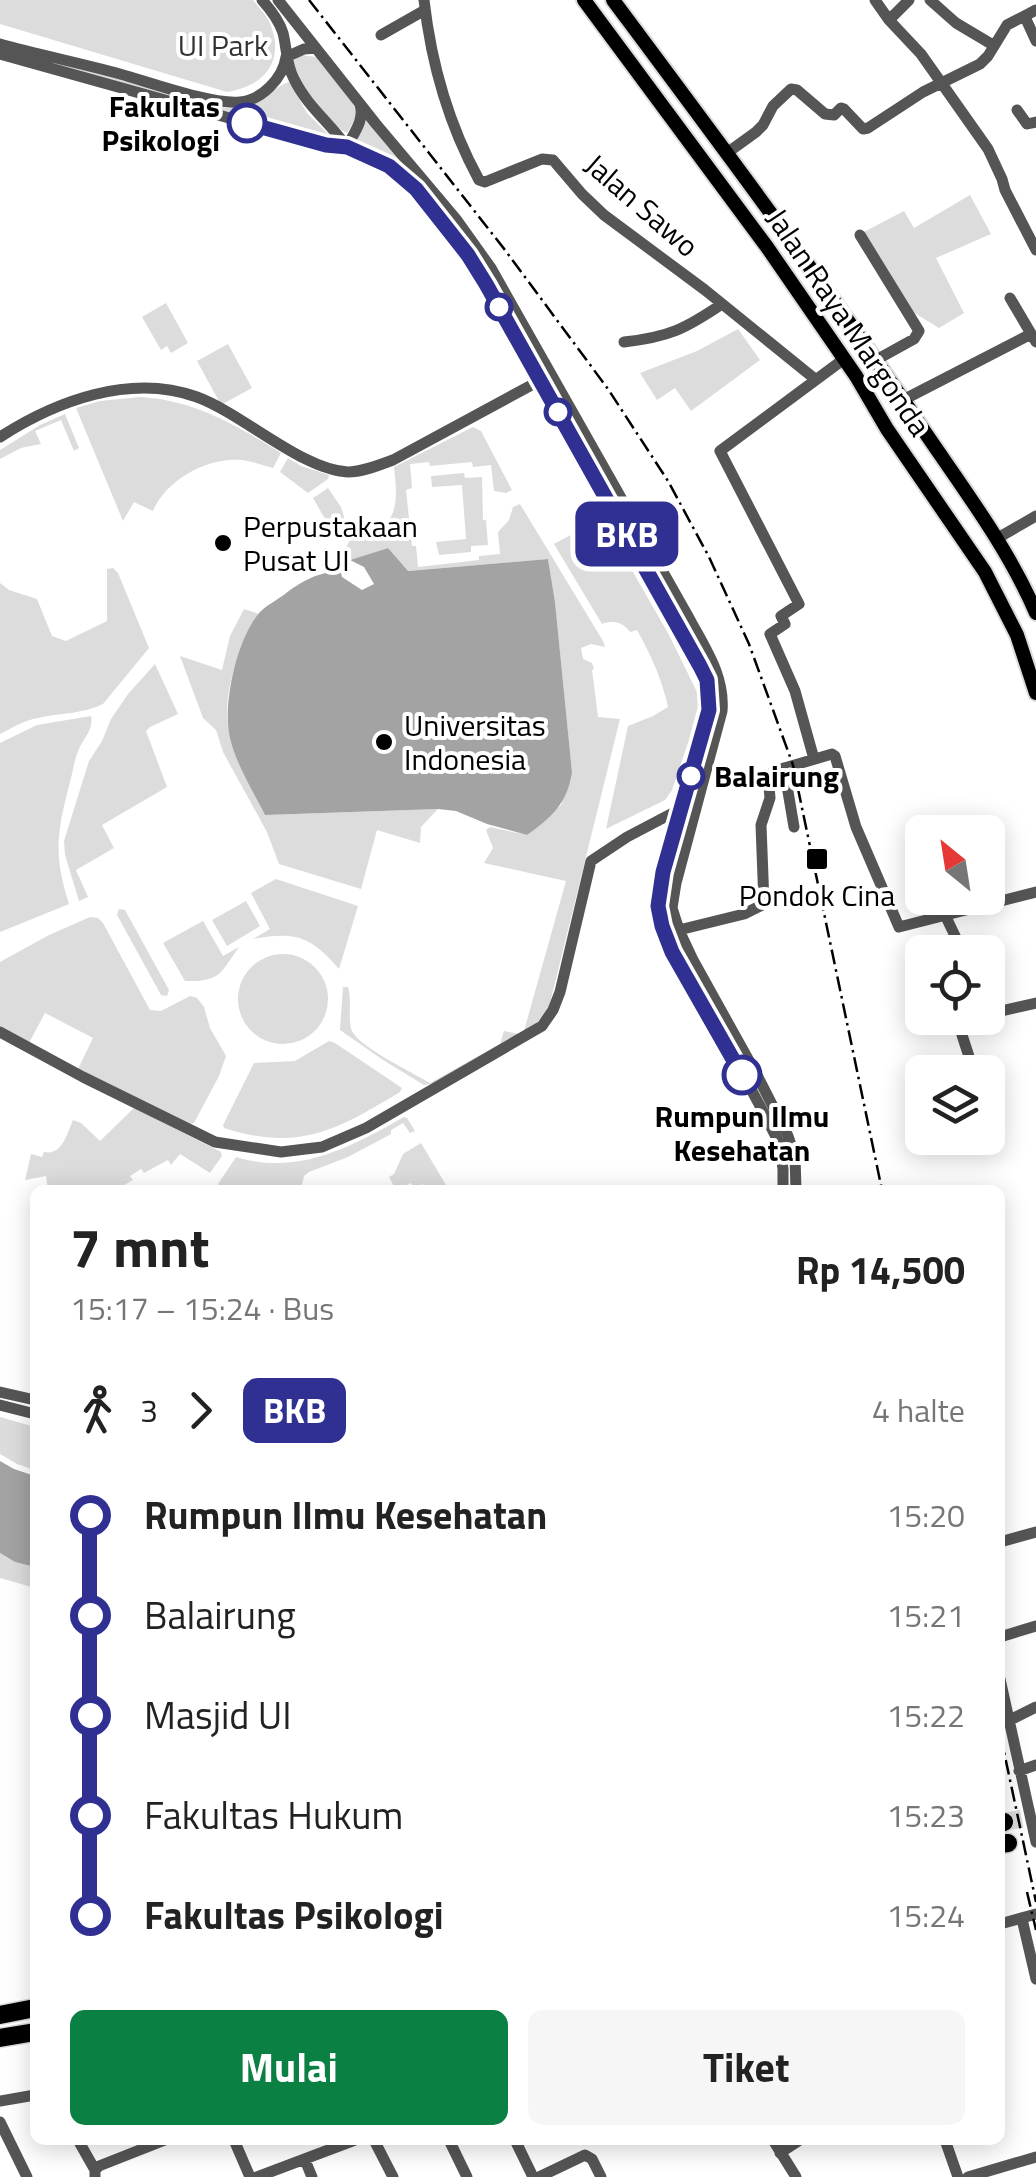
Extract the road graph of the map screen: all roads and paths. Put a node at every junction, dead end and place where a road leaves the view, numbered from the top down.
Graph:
1 (262, 0) edge
2 (278, 0) edge
3 (584, 0) edge
4 (614, 0) edge
5 (875, 0) edge
6 (910, 0) edge
7 (930, 0) edge
8 (424, 5) edge
9 (1031, 14) edge
10 (890, 20) junction
11 (381, 34) dead end
12 (1036, 42) edge
13 (0, 44) edge
14 (993, 45) junction
15 (316, 48) junction
16 (0, 54) edge
17 (286, 57) junction
18 (47, 62) junction
19 (666, 71) junction
20 (941, 83) junction
21 (679, 89) junction
22 (653, 92) junction
23 (360, 104) junction
24 (1017, 110) dead end
25 (1036, 122) edge
26 (347, 147) junction
27 (727, 154) junction
28 (1030, 225) edge
29 (860, 235) dead end
30 (1036, 250) edge
31 (1010, 298) dead end
32 (722, 304) junction
33 (1033, 338) edge
34 (624, 342) dead end
35 (844, 359) junction
36 (876, 360) junction
37 (541, 380) junction
38 (816, 380) junction
39 (903, 400) junction
40 (0, 438) edge
41 (595, 466) junction
42 (1036, 516) edge
43 (996, 539) junction
44 (1035, 608) edge
45 (1036, 693) edge
46 (814, 759) junction
47 (784, 768) junction
48 (699, 801) junction
49 (683, 808) junction
50 (794, 827) dead end
51 (1036, 892) edge
52 (946, 917) junction
53 (679, 930) junction
54 (955, 935) edge
55 (1036, 1002) edge
56 (1005, 1010) edge
57 (0, 1032) edge
58 (764, 1102) junction
59 (783, 1185) edge
60 (796, 1185) edge
61 (0, 1392) edge
62 (30, 1399) edge
63 (0, 1405) edge
64 (30, 1413) edge
65 (1036, 1532) edge
66 (1005, 1541) edge
67 (1036, 1626) edge
68 (1005, 1635) edge
69 (1005, 1700) edge
70 (1036, 1708) edge
71 (1010, 1720) junction
72 (1036, 1764) edge
73 (1019, 1771) junction
74 (1036, 1842) edge
75 (1036, 1914) edge
76 (1022, 1919) junction
77 (1005, 1923) edge
78 (1036, 1979) edge
79 (30, 2009) edge
80 (0, 2015) edge
81 (30, 2033) edge
82 (0, 2038) edge
83 (30, 2096) edge
84 (0, 2101) edge
85 (0, 2122) edge
86 (81, 2145) edge
87 (151, 2145) edge
88 (236, 2145) edge
89 (344, 2145) edge
90 (377, 2145) edge
91 (451, 2145) edge
92 (518, 2145) edge
93 (776, 2145) edge
94 (792, 2145) edge
95 (947, 2145) edge
96 (780, 2153) junction
97 (1036, 2157) edge
98 (299, 2167) edge
99 (95, 2173) edge
100 (27, 2177) edge
101 (250, 2177) edge
102 (258, 2177) edge
103 (312, 2177) edge
104 (393, 2177) edge
105 (467, 2177) edge
106 (536, 2177) edge
107 (600, 2177) edge
108 (796, 2177) edge
109 (958, 2177) edge
110 (968, 2177) edge

1 - 17 street
2 - 15 street
3 - 22 main road, Jalan Raya Margonda
4 - 19 main road, Jalan Raya Margonda
5 - 10 street
6 - 10 street
7 - 14 street
8 - 11 street
8 - 32 street, Jalan Sawo
9 - 12 street
9 - 14 street
10 - 20 street
13 - 18 street
14 - 20 street
15 - 17 street
15 - 23 street
16 - 18 street
17 - 18 street
17 - 26 street
18 - 26 street
19 - 21 main road, Jalan Raya Margonda
19 - 22 main road
20 - 27 street
20 - 28 street
21 - 22 main road
21 - 27 main road, Jalan Raya Margonda
22 - 35 main road, Jalan Raya Margonda
23 - 26 street
23 - 41 street
24 - 25 street
26 - 37 street
27 - 36 main road, Jalan Raya Margonda
28 - 30 street
29 - 36 street
31 - 33 street
32 - 34 street
32 - 38 street, Jalan Sawo
33 - 39 street
35 - 38 street
35 - 45 main road, Jalan Raya Margonda
36 - 39 main road, Jalan Raya Margonda
37 - 40 street
37 - 41 street
38 - 46 street
39 - 43 main road, Jalan Raya Margonda
41 - 48 street
41 - 49 street
42 - 43 street
43 - 44 main road, Jalan Raya Margonda
46 - 47 street
46 - 52 street
47 - 50 street
47 - 53 street
48 - 49 street
48 - 53 street
49 - 57 street
49 - 58 street
51 - 52 street
52 - 54 street
53 - 58 street
55 - 56 street
58 - 59 street
58 - 60 street
61 - 62 street
63 - 64 street
65 - 66 street
67 - 68 street
69 - 71 street
70 - 71 street
71 - 73 street
72 - 73 street
73 - 74 street
75 - 76 street
76 - 77 street
76 - 78 street
79 - 80 highway
81 - 82 highway
83 - 84 street
85 - 100 street
86 - 99 street
87 - 99 street
88 - 101 street
89 - 98 street
90 - 104 street
91 - 105 street
92 - 106 street
93 - 96 street
94 - 96 street
95 - 109 street
96 - 108 street
97 - 110 street
98 - 102 street
98 - 103 street
106 - 107 street

